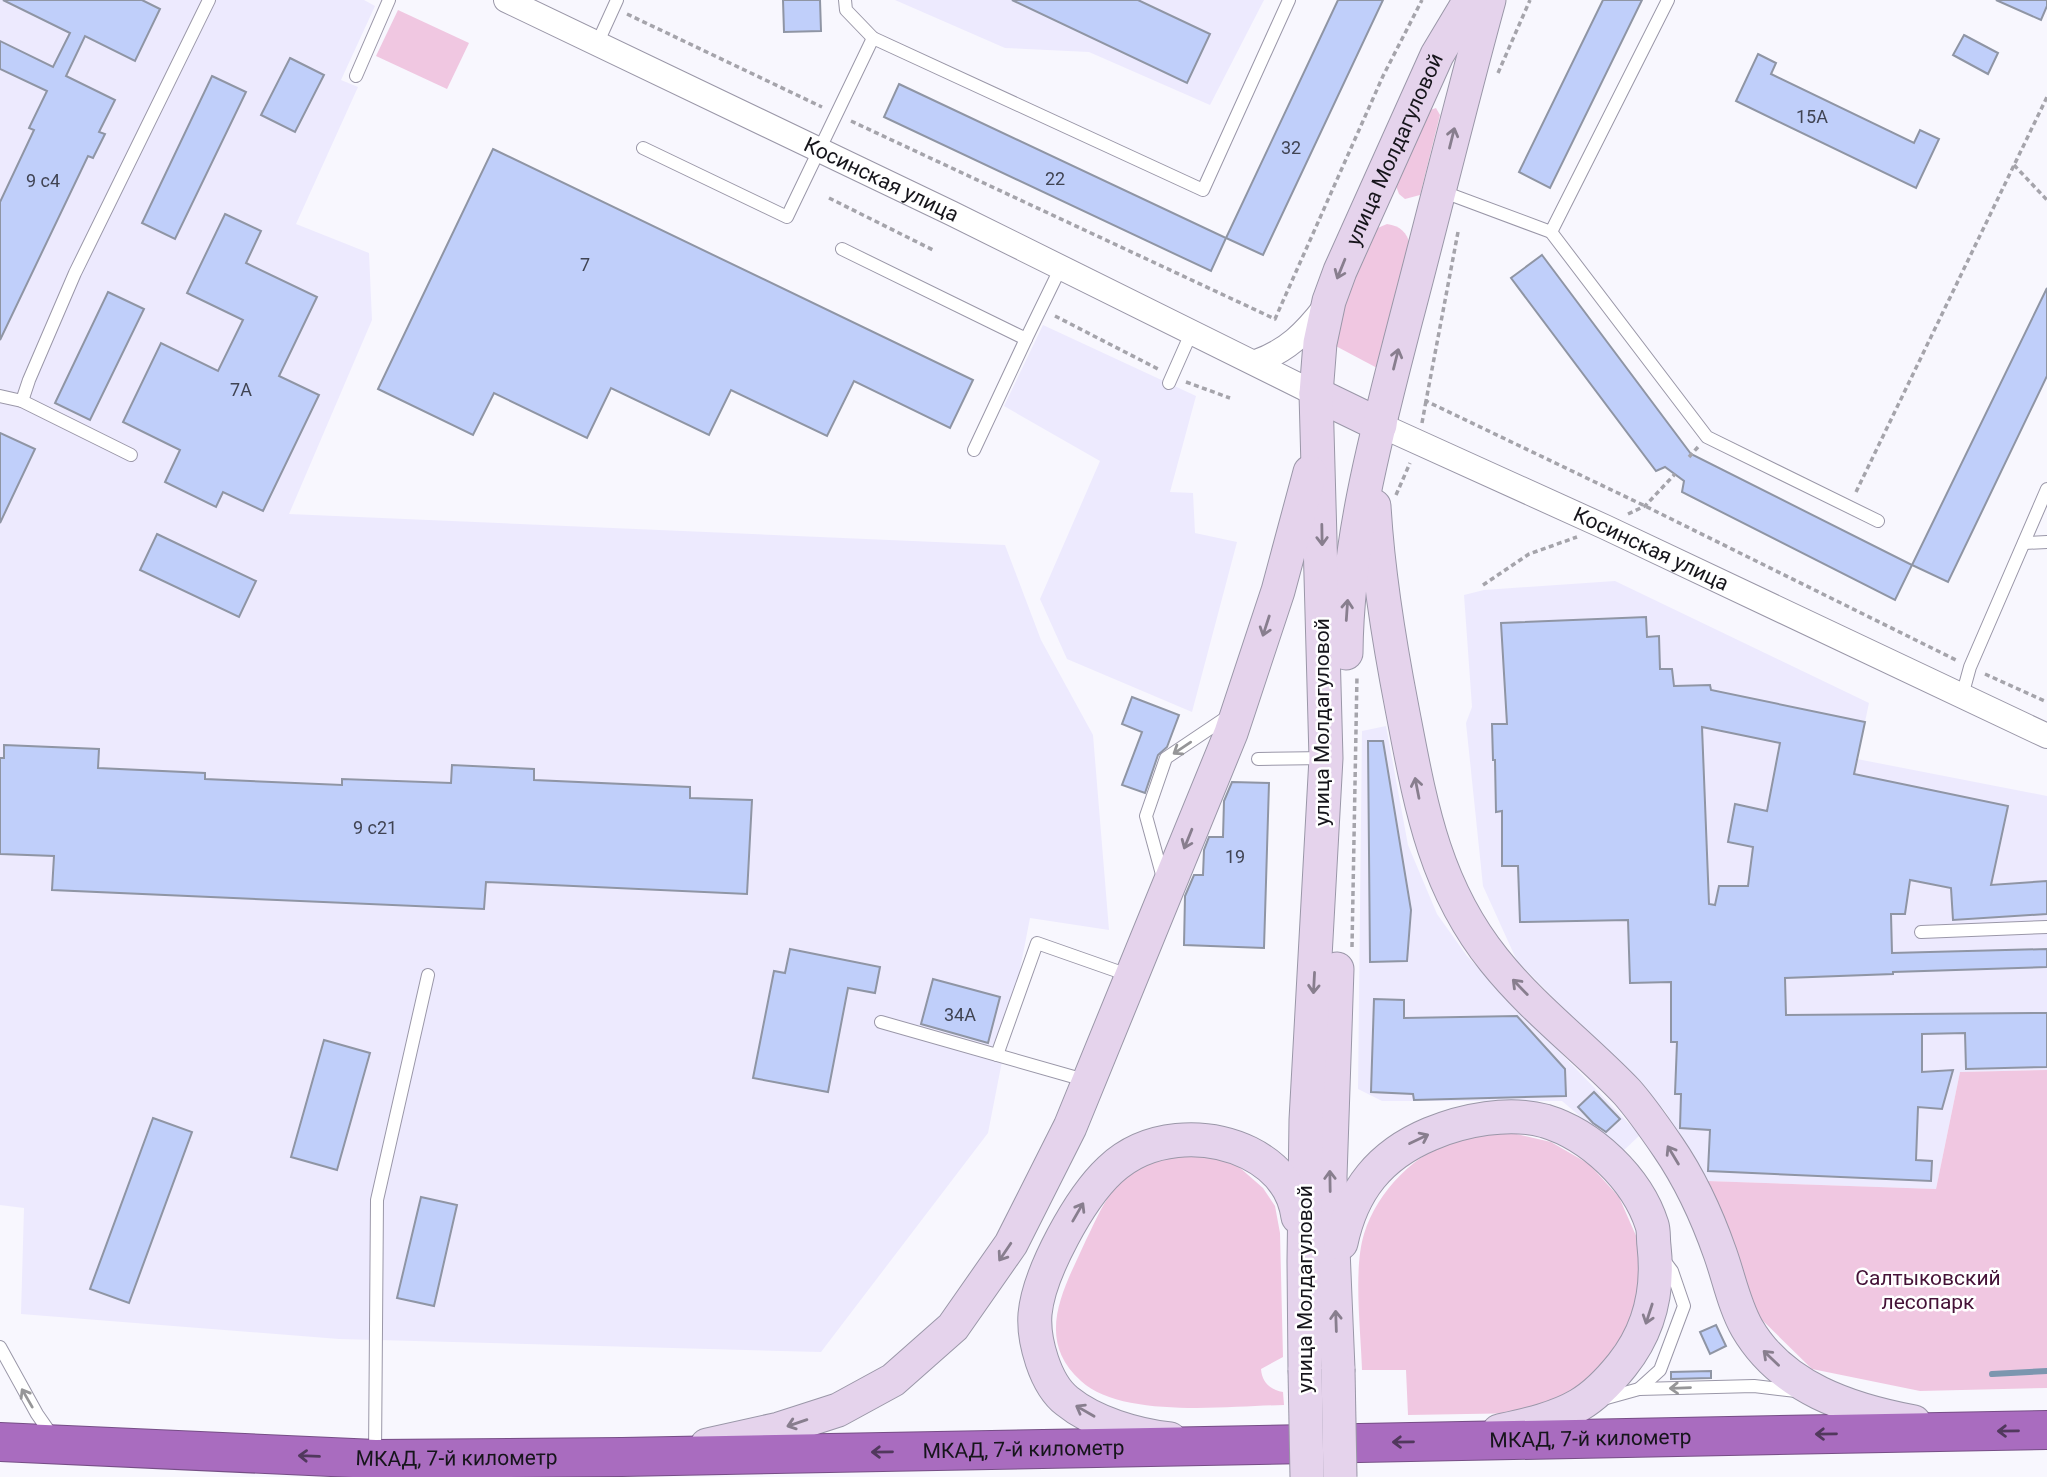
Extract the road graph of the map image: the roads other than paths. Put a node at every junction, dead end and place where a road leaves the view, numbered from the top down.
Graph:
1 (209, 0) edge
2 (389, 0) edge
3 (506, 0) edge
4 (845, 0) edge
5 (1289, 0) edge
6 (1470, 0) edge
7 (1489, 0) edge
8 (1668, 0) edge
9 (615, 4) edge
10 (873, 38) junction
11 (597, 44) junction
12 (356, 76) dead end
13 (1425, 83) junction
14 (1462, 99) junction
15 (643, 148) dead end
16 (818, 149) junction
17 (1451, 195) junction
18 (1551, 232) junction
19 (842, 249) dead end
20 (1061, 267) junction
21 (1329, 301) junction
22 (1192, 331) junction
23 (1026, 339) junction
24 (1256, 362) junction
25 (1171, 380) road end
26 (1316, 394) junction
27 (0, 396) edge
28 (22, 401) junction
29 (1380, 425) junction
30 (1319, 443) junction
31 (974, 450) dead end
32 (131, 455) dead end
33 (1372, 464) junction
34 (2047, 489) edge
35 (1878, 521) dead end
36 (2047, 542) edge
37 (2024, 543) junction
38 (1962, 696) junction
39 (1239, 709) junction
40 (2047, 736) edge
41 (1326, 758) junction
42 (1258, 759) dead end
43 (1167, 891) junction
44 (2047, 927) edge
45 (1921, 932) dead end
46 (428, 975) dead end
47 (1131, 976) junction
48 (881, 1022) dead end
49 (997, 1055) junction
50 (1089, 1081) junction
51 (1654, 1248) junction
52 (1304, 1261) junction
53 (1335, 1273) junction
54 (0, 1347) edge
55 (1639, 1389) junction
56 (1821, 1395) junction
57 (1580, 1405) junction
58 (2047, 1430) edge
59 (1968, 1432) junction
60 (1455, 1441) junction
61 (0, 1442) edge
62 (60, 1446) junction
63 (1221, 1446) junction
64 (622, 1457) junction
65 (375, 1459) junction
66 (1307, 1477) edge
67 (1340, 1477) edge

1 - 28 lane
2 - 12 lane
3 - 11 street, Косинская улица
4 - 10 lane
5 - 10 lane
6 - 13 main road, улица Молдагуловой
7 - 14 main road, улица Молдагуловой
8 - 18 lane
9 - 11 lane
10 - 16 lane
11 - 16 street, Косинская улица
13 - 14 main road
13 -> 21 main road, улица Молдагуловой
17 -> 14 main road, улица Молдагуловой
15 - 16 lane
16 - 20 street, Косинская улица
17 - 18 lane
29 -> 17 main road, улица Молдагуловой
18 - 35 lane
19 - 23 lane
20 - 22 street, Косинская улица
20 - 23 lane
21 - 24 street
21 - 26 main road, улица Молдагуловой
22 - 24 street, Косинская улица
22 - 25 lane
23 - 31 lane
24 - 26 street, Косинская улица
26 - 29 main road, Косинская улица
26 - 30 main road, улица Молдагуловой
27 - 28 lane
28 - 32 lane
29 - 33 main road, улица Молдагуловой
29 - 38 street, Косинская улица
30 -> 39 main road
30 -> 41 main road, улица Молдагуловой
53 -> 33 main road, улица Молдагуловой
56 -> 33 main road
34 - 37 lane
36 - 37 lane
37 - 38 lane
38 - 40 street, Косинская улица
39 -> 43 main road
39 -> 43 lane
41 - 42 lane
41 -> 52 main road, улица Молдагуловой
43 - 47 main road
44 - 45 lane
46 - 65 lane
47 - 49 lane
47 - 50 main road
48 - 49 lane
49 - 50 lane
50 -> 64 main road
53 -> 51 main road
51 - 55 lane
51 -> 57 main road
63 -> 52 main road
52 - 66 main road, улица Молдагуловой, bridge
67 -> 53 main road, улица Молдагуловой, bridge
62 -> 54 lane
56 -> 55 lane
55 - 57 lane
56 - 59 main road
57 - 60 main road
58 -> 59 highway, МКАД, 7-й километр
59 -> 60 highway, МКАД, 7-й километр
60 -> 63 highway, МКАД, 7-й километр
61 - 62 highway, МКАД, 7-й километр
65 -> 62 highway, МКАД, 7-й километр
63 -> 64 highway, МКАД, 7-й километр
64 - 65 highway, МКАД, 7-й километр

